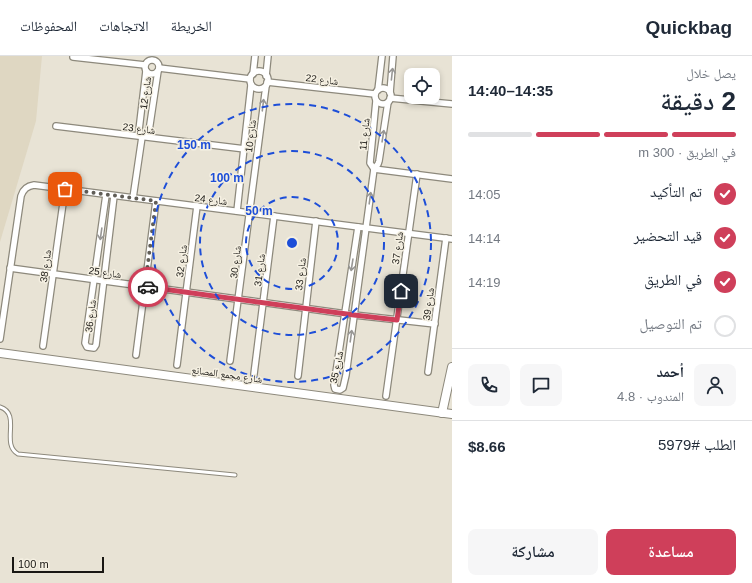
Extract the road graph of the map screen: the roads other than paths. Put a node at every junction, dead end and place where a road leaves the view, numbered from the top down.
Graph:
1 (159, 56) edge
2 (255, 56) edge
3 (268, 56) edge
4 (382, 56) edge
5 (393, 56) edge
6 (73, 57) edge
7 (147, 63) edge
8 (158, 67) junction
9 (251, 80) junction
10 (266, 81) junction
11 (376, 92) junction
12 (389, 98) junction
13 (376, 101) junction
14 (452, 104) edge
15 (56, 126) dead end
16 (142, 137) junction
17 (245, 149) junction
18 (374, 168) junction
19 (417, 174) junction
20 (452, 179) edge
21 (65, 189) junction
22 (106, 195) junction
23 (114, 196) junction
24 (133, 198) junction
25 (156, 201) junction
26 (196, 206) junction
27 (237, 211) junction
28 (250, 213) junction
29 (274, 216) junction
30 (316, 221) junction
31 (358, 226) junction
32 (366, 228) junction
33 (408, 233) junction
34 (449, 238) edge
35 (10, 268) junction
36 (53, 274) junction
37 (94, 280) junction
38 (103, 281) junction
39 (145, 286) junction
40 (186, 292) junction
41 (239, 299) junction
42 (264, 302) junction
43 (305, 308) junction
44 (344, 314) junction
45 (354, 315) junction
46 (397, 320) junction
47 (435, 324) junction
48 (0, 339) edge
49 (44, 346) dead end
50 (0, 354) edge
51 (136, 356) dead end
52 (230, 361) dead end
53 (177, 365) dead end
54 (452, 368) edge
55 (428, 372) dead end
56 (254, 374) dead end
57 (298, 376) dead end
58 (386, 396) dead end
59 (0, 407) edge
60 (442, 413) junction
61 (452, 414) edge
62 (235, 475) dead end

1 - 8 street, شارع 12
2 - 9 street, شارع 10
3 - 10 street, شارع 10
4 - 11 street
12 -> 5 street, شارع 11
6 - 7 street
7 - 8 street
7 - 8 street
7 - 16 street, شارع 12
8 - 9 street
8 - 16 street, شارع 12
9 - 10 street
9 - 10 street
9 - 17 street, شارع 10
10 - 11 street, شارع 22
28 -> 10 street, شارع 10
11 - 12 street, شارع 22
11 - 13 street, شارع 11
12 - 13 street
12 - 14 street
18 -> 12 street, شارع 11
13 - 18 street, شارع 11
15 - 16 street, شارع 23
16 - 17 street, شارع 23
16 - 24 street, شارع 12
17 - 27 street, شارع 10
18 - 19 street
32 -> 18 street, شارع 11
19 - 20 street
19 - 33 street, شارع 37
21 - 22 street, شارع 24
21 - 35 street, شارع 24
21 - 36 street, شارع 38
22 - 23 street, شارع 24
22 -> 37 street, شارع 36
23 - 24 street, شارع 24
23 - 38 street, شارع 36
24 - 25 street, شارع 24
25 - 26 street, شارع 24
25 - 39 street
26 - 27 street, شارع 24
26 - 40 street, شارع 32
27 - 28 street, شارع 24
28 - 29 street, شارع 24
28 - 41 street, شارع 30
29 - 30 street, شارع 24
29 - 42 street, شارع 31
30 - 31 street, شارع 24
30 - 43 street, شارع 33
31 - 32 street, شارع 24
31 -> 44 street, شارع 35
32 - 33 street, شارع 24
32 - 45 street, شارع 35
33 - 34 street, شارع 24
33 - 46 street, شارع 37
34 - 47 street, شارع 39
35 - 36 street, شارع 25
35 - 48 street
36 - 37 street, شارع 25
36 - 49 street, شارع 38
37 - 38 street, شارع 25
37 - 38 street, شارع 36
38 - 39 street, شارع 25
39 - 40 street, شارع 25
39 - 51 street
40 - 41 street, شارع 25
40 - 53 street, شارع 32
41 - 42 street, شارع 25
41 - 52 street, شارع 30
42 - 43 street, شارع 25
42 - 56 street, شارع 31
43 - 44 street, شارع 25
43 - 57 street, شارع 33
44 - 45 street, شارع 25
44 -> 45 street, شارع 35
45 - 46 street, شارع 25
46 - 47 street, شارع 25
46 - 58 street, شارع 37
47 - 55 street, شارع 39
50 - 60 street, شارع مجمع المصانع
54 - 60 street
59 - 62 lane
60 - 61 street, شارع مجمع المصانع

